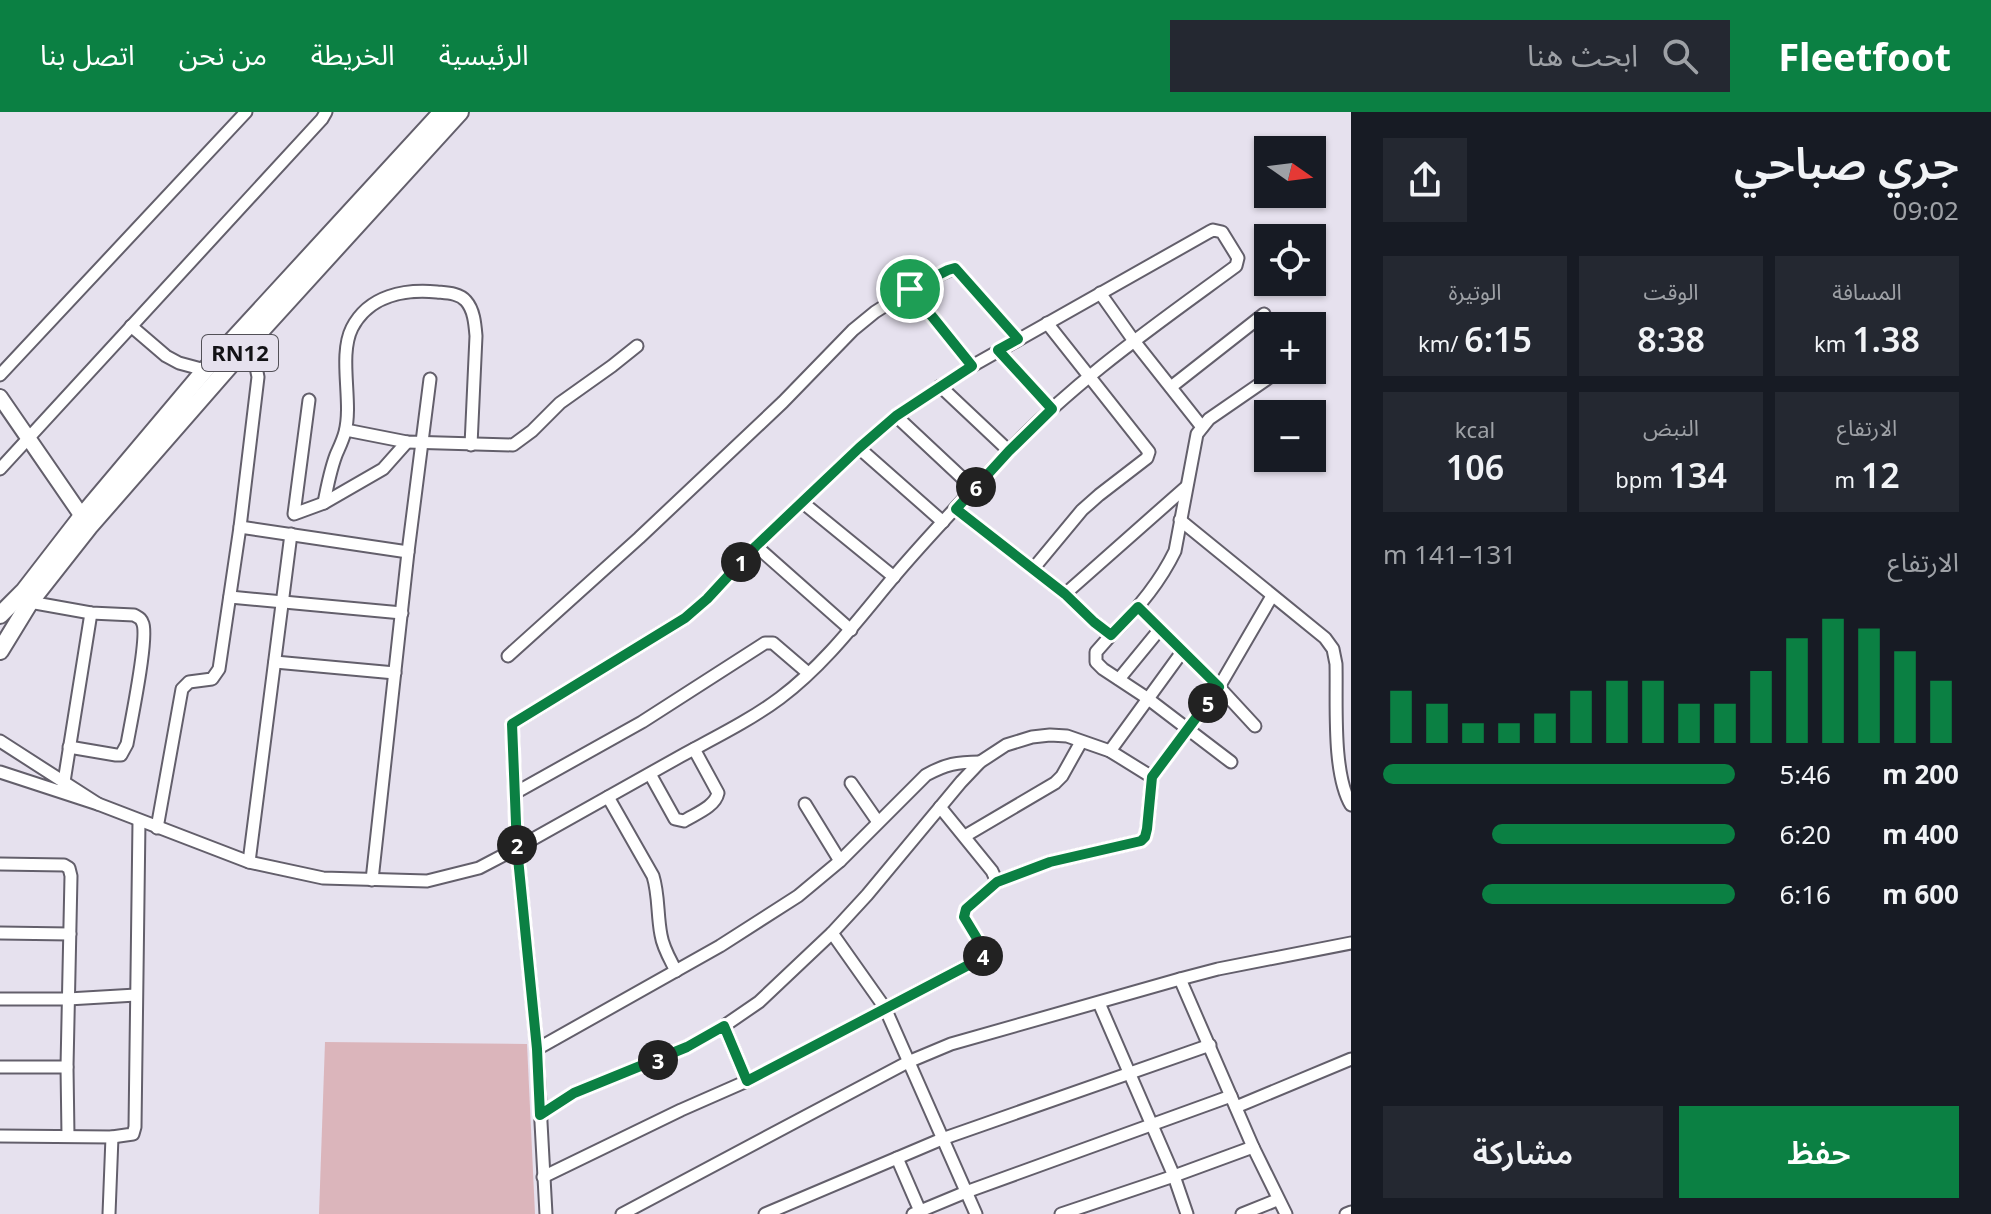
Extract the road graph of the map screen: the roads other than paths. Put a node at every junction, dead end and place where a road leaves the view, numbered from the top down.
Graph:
1 (246, 112) edge
2 (326, 112) edge
3 (442, 112) edge
4 (460, 112) edge
5 (910, 289) junction
6 (1100, 293) junction
7 (1254, 322) edge
8 (1047, 323) junction
9 (131, 326) junction
10 (1018, 339) junction
11 (243, 340) junction
12 (1134, 341) junction
13 (637, 346) dead end
14 (998, 350) junction
15 (972, 366) junction
16 (205, 370) junction
17 (0, 375) edge
18 (1089, 378) junction
19 (430, 379) dead end
20 (1260, 384) edge
21 (940, 386) junction
22 (1171, 387) junction
23 (0, 397) edge
24 (309, 400) dead end
25 (1052, 409) junction
26 (896, 416) junction
27 (1202, 427) junction
28 (346, 430) junction
29 (27, 438) junction
30 (407, 442) junction
31 (423, 443) junction
32 (471, 445) junction
33 (859, 448) junction
34 (1009, 451) junction
35 (0, 469) edge
36 (1187, 486) junction
37 (974, 489) junction
38 (802, 502) junction
39 (324, 503) junction
40 (956, 509) junction
41 (1180, 520) junction
42 (86, 521) junction
43 (943, 522) junction
44 (240, 527) junction
45 (291, 534) junction
46 (756, 546) junction
47 (408, 552) junction
48 (1033, 569) junction
49 (894, 577) junction
50 (1065, 594) junction
51 (1272, 596) junction
52 (230, 597) junction
53 (23, 601) junction
54 (283, 602) junction
55 (1138, 607) junction
56 (91, 613) junction
57 (402, 613) junction
58 (0, 615) edge
59 (1160, 629) junction
60 (851, 630) junction
61 (1111, 635) junction
62 (0, 651) edge
63 (1182, 652) junction
64 (508, 656) dead end
65 (275, 662) junction
66 (395, 673) junction
67 (808, 673) junction
68 (1119, 679) junction
69 (1219, 687) junction
70 (1147, 698) junction
71 (1255, 726) dead end
72 (1188, 730) junction
73 (0, 741) edge
74 (1081, 742) junction
75 (69, 747) junction
76 (694, 749) junction
77 (1110, 751) junction
78 (980, 762) junction
79 (1231, 762) dead end
80 (0, 772) edge
81 (650, 774) junction
82 (1152, 777) junction
83 (851, 783) dead end
84 (63, 787) junction
85 (515, 793) junction
86 (608, 797) junction
87 (805, 804) dead end
88 (1351, 805) edge
89 (940, 807) junction
90 (139, 821) junction
91 (878, 822) junction
92 (157, 828) junction
93 (965, 836) junction
94 (517, 848) junction
95 (840, 861) junction
96 (249, 862) junction
97 (0, 864) edge
98 (372, 880) junction
99 (997, 882) junction
100 (0, 933) edge
101 (832, 933) junction
102 (70, 934) junction
103 (1351, 943) edge
104 (676, 971) junction
105 (1180, 979) junction
106 (136, 995) junction
107 (0, 999) edge
108 (68, 999) junction
109 (1099, 1003) junction
110 (885, 1008) junction
111 (724, 1026) junction
112 (1210, 1045) junction
113 (537, 1049) junction
114 (1351, 1059) edge
115 (908, 1062) junction
116 (0, 1067) edge
117 (67, 1067) junction
118 (1131, 1074) junction
119 (747, 1081) junction
120 (1234, 1102) junction
121 (540, 1115) junction
122 (1152, 1124) junction
123 (0, 1136) edge
124 (68, 1136) junction
125 (112, 1137) junction
126 (942, 1139) junction
127 (1253, 1147) junction
128 (897, 1158) junction
129 (1174, 1176) junction
130 (543, 1177) junction
131 (966, 1192) junction
132 (1277, 1200) junction
133 (917, 1212) edge
134 (109, 1214) edge
135 (546, 1214) edge
136 (622, 1214) edge
137 (765, 1214) edge
138 (976, 1214) edge
139 (1061, 1214) edge
140 (1187, 1214) edge
141 (1242, 1214) edge
142 (1286, 1214) edge

1 - 17 street
2 - 9 street
3 - 11 main road, RN12
4 - 11 main road, RN12
5 - 10 street
5 - 15 street
5 - 64 street
6 - 8 street
6 - 12 street
6 - 12 street
7 - 22 street
8 - 10 street
8 - 18 street
9 - 16 street
9 - 29 street
10 - 14 street
11 - 16 main road, RN12
11 - 42 main road, RN12
11 - 44 street
12 - 18 street
12 - 22 street
13 - 32 street
14 - 15 street
14 - 25 street
15 - 21 street
16 - 42 main road, RN12
18 - 25 street
18 - 48 street
19 - 31 street
20 - 27 street
21 - 26 street
21 - 34 street
22 - 27 street
23 - 29 street
24 - 39 street
25 - 34 street
26 - 33 street
26 - 37 street
27 - 36 street
28 - 30 street
28 - 32 street
28 - 39 street
29 - 35 street
29 - 42 street
30 - 31 street
30 - 39 street
31 - 32 street
31 - 47 street
33 - 38 street
33 - 43 street
34 - 37 street
36 - 41 street
36 - 50 street
37 - 40 street
38 - 46 street
38 - 49 street
40 - 43 street
40 - 48 street
41 - 51 street
41 - 55 street
42 - 53 main road, RN12
43 - 49 street
44 - 45 street
44 - 52 street
45 - 47 street
45 - 54 street
46 - 60 street
46 - 85 street
47 - 57 street
48 - 50 street
49 - 60 street
50 - 61 street
51 - 69 street
51 - 88 street
52 - 54 street
52 - 92 street
53 - 56 street
53 - 58 main road, RN12
53 - 62 main road, RN12
54 - 57 street
54 - 65 street
55 - 59 street
55 - 61 street
56 - 75 street
56 - 75 street
57 - 66 street
59 - 63 street
59 - 68 street
60 - 67 street
61 - 68 street
63 - 69 street
63 - 70 street
65 - 66 street
65 - 96 street
66 - 98 street
67 - 76 street
67 - 85 street
68 - 70 street
69 - 71 street
69 - 72 street
70 - 72 street
70 - 77 street
72 - 79 street
72 - 82 street
73 - 84 street
74 - 77 street
74 - 78 street
74 - 93 street
75 - 84 street
76 - 81 street
76 - 81 street
77 - 82 street
78 - 89 street
78 - 91 street
80 - 84 street
81 - 86 street
82 - 99 street
83 - 91 street
84 - 90 street
85 - 94 street
86 - 94 street
86 - 104 street
87 - 95 street
89 - 93 street
89 - 101 street
90 - 92 street
90 - 106 street
91 - 95 street
92 - 96 street
93 - 99 street
94 - 98 street
94 - 113 street
95 - 104 street
96 - 98 street
97 - 102 street
99 - 110 street
100 - 102 street
101 - 110 street
101 - 111 street
102 - 108 street
103 - 105 street
104 - 113 street
105 - 109 street
105 - 112 street
106 - 108 street
106 - 125 street
107 - 108 street
108 - 117 street
109 - 115 street
109 - 118 street
110 - 115 street
110 - 119 street
111 - 119 street
111 - 121 street
112 - 118 street
112 - 120 street
113 - 121 street
114 - 120 street
115 - 126 street
115 - 136 street
116 - 117 street
117 - 124 street
118 - 122 street
118 - 126 street
119 - 130 street
120 - 122 street
120 - 127 street
121 - 130 street
122 - 129 street
122 - 131 street
123 - 124 street
124 - 125 street
125 - 134 street
126 - 128 street
126 - 131 street
127 - 129 street
127 - 132 street
128 - 133 street
128 - 137 street
129 - 139 street
129 - 140 street
130 - 135 street
131 - 133 street
131 - 138 street
132 - 141 street
132 - 142 street

